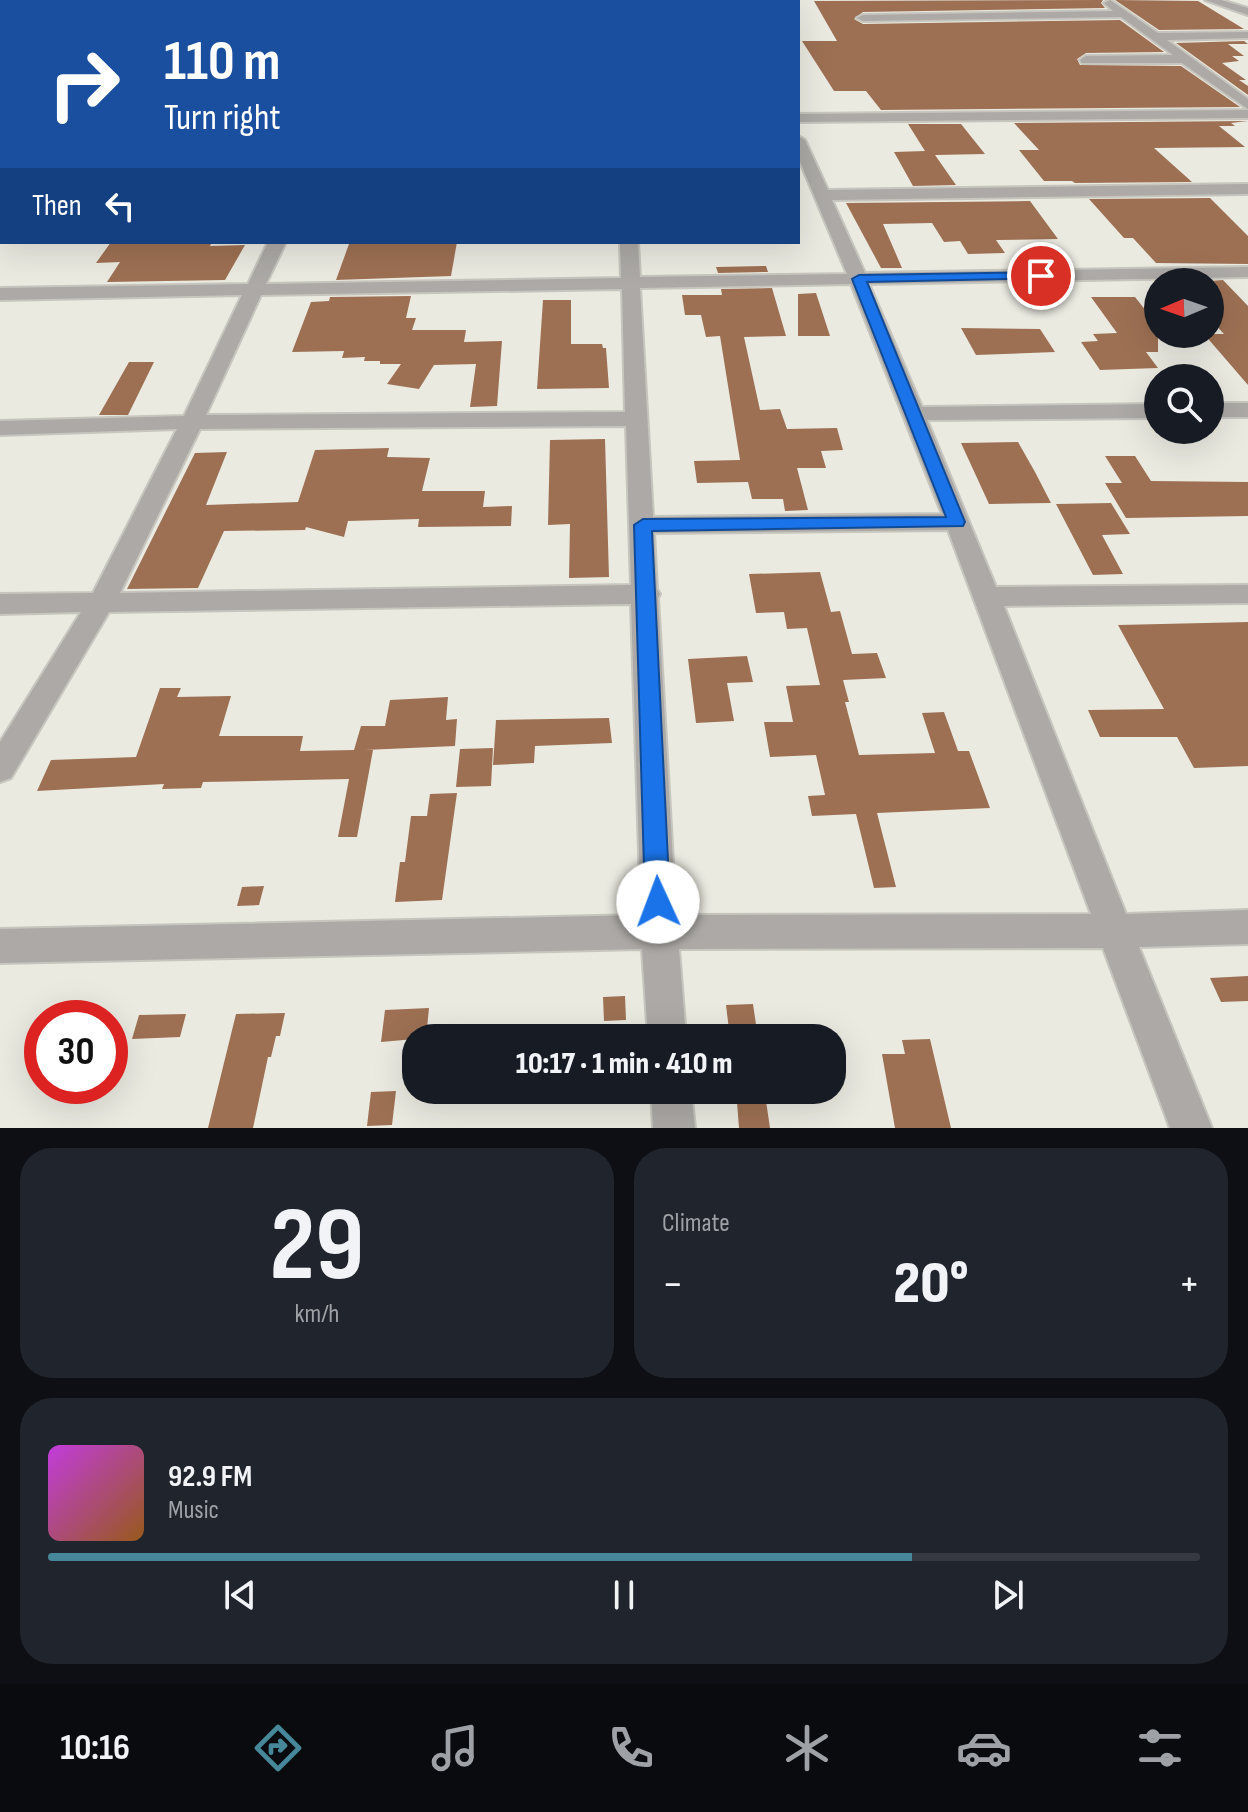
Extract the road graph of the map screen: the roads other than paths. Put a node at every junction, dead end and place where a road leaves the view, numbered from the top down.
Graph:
1 (1105, 0) edge
2 (1210, 0) edge
3 (1245, 9) edge
4 (1123, 14) junction
5 (863, 18) dead end
6 (1248, 35) edge
7 (1156, 37) junction
8 (1188, 59) junction
9 (1086, 60) dead end
10 (1248, 105) edge
11 (1248, 114) edge
12 (800, 118) edge
13 (800, 145) edge
14 (1248, 189) edge
15 (822, 195) junction
16 (276, 244) edge
17 (629, 244) edge
18 (1248, 272) edge
19 (859, 279) junction
20 (633, 283) junction
21 (254, 289) junction
22 (0, 294) edge
23 (1224, 410) edge
24 (1248, 410) edge
25 (1144, 411) edge
26 (913, 414) junction
27 (639, 419) junction
28 (192, 422) junction
29 (0, 428) edge
30 (957, 522) junction
31 (643, 525) junction
32 (647, 594) junction
33 (1248, 594) edge
34 (987, 597) junction
35 (103, 600) junction
36 (0, 604) edge
37 (0, 769) edge
38 (1248, 927) edge
39 (1114, 931) junction
40 (659, 932) junction
41 (0, 946) edge
42 (666, 1024) edge
43 (672, 1104) edge
44 (674, 1128) edge
45 (1191, 1128) edge

1 - 4 street
2 - 3 street
4 - 5 street
4 - 7 street
6 - 7 street
7 - 8 street
8 - 9 street
8 - 10 street
11 - 12 street
13 - 15 street
14 - 15 street
15 - 19 street
16 - 21 street
17 - 20 street
18 - 19 street
19 - 20 street
19 - 26 street
20 - 21 street
20 - 27 street
21 - 22 street
21 - 28 street
23 - 24 street
25 - 26 street
26 - 30 street
27 - 28 street
27 - 31 street
28 - 29 street
28 - 35 street
30 - 31 street
30 - 34 street
31 - 32 street
32 - 35 street
32 - 40 street
33 - 34 street
34 - 39 street
35 - 36 street
35 - 37 street
38 - 39 street
39 - 40 street
39 - 45 street
40 - 41 street
40 - 42 street
43 - 44 street

